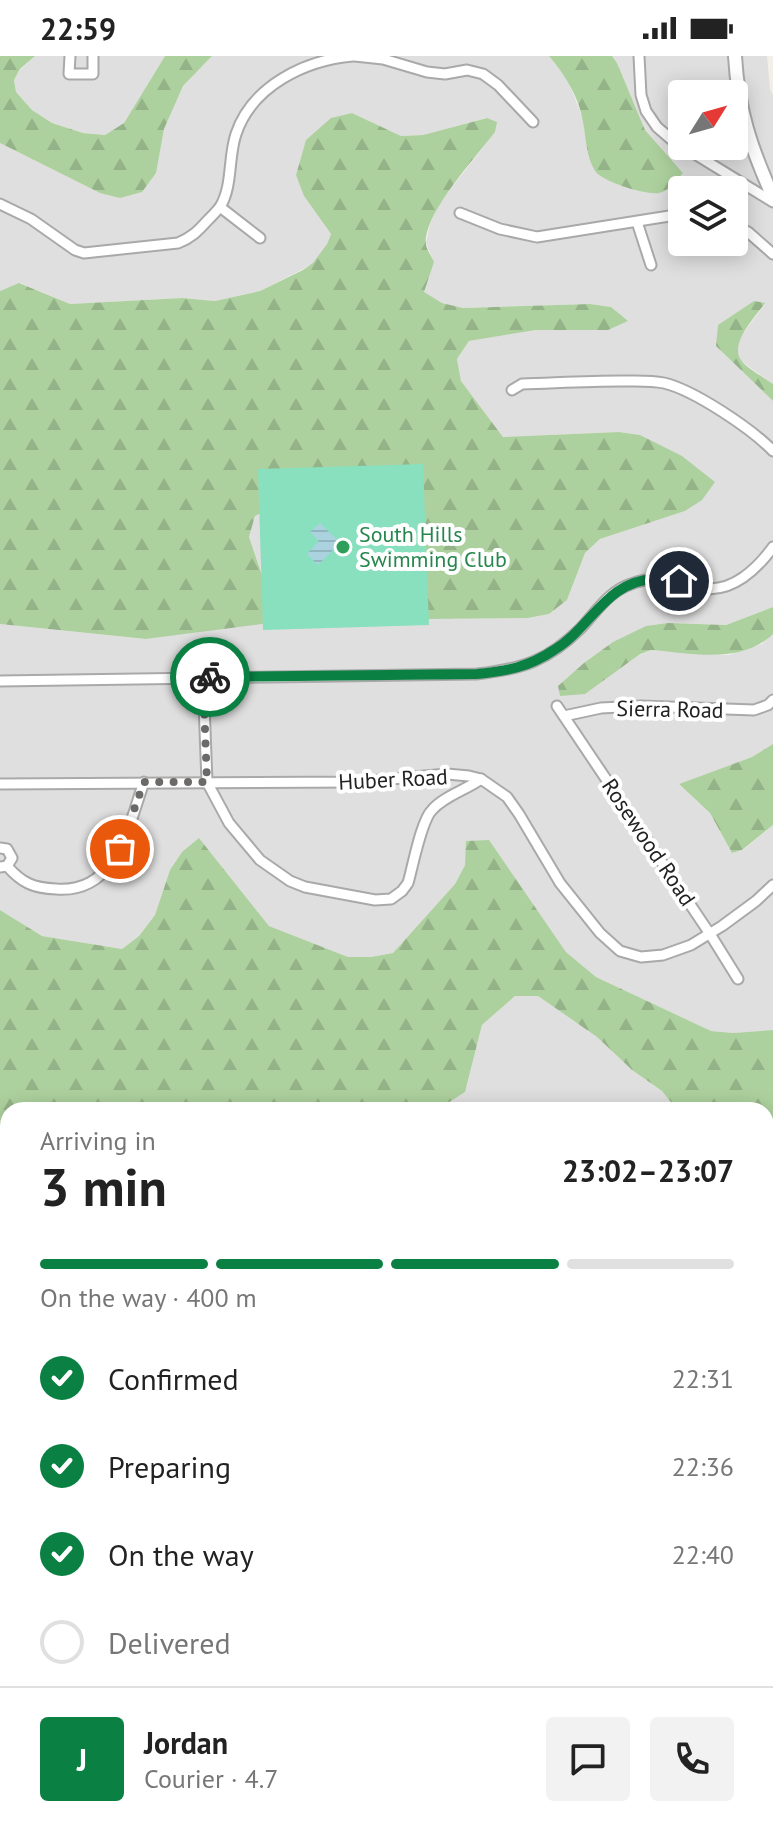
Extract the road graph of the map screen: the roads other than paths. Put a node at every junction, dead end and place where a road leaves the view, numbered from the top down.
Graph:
1 (70, 56) edge
2 (93, 56) edge
3 (354, 56) edge
4 (639, 56) edge
5 (735, 56) edge
6 (533, 122) dead end
7 (773, 200) edge
8 (0, 204) edge
9 (220, 207) junction
10 (460, 213) dead end
11 (668, 216) edge
12 (637, 222) junction
13 (748, 232) edge
14 (260, 238) dead end
15 (773, 254) edge
16 (651, 265) dead end
17 (512, 390) dead end
18 (773, 451) edge
19 (773, 547) edge
20 (203, 677) junction
21 (0, 681) edge
22 (773, 700) edge
23 (557, 706) dead end
24 (564, 716) junction
25 (481, 779) junction
26 (144, 782) junction
27 (207, 782) junction
28 (0, 784) edge
29 (0, 848) edge
30 (3, 867) edge
31 (773, 885) edge
32 (710, 934) junction
33 (738, 979) dead end

1 - 2 street
3 - 6 street
3 - 9 street
4 - 7 street
5 - 7 street
8 - 9 street
9 - 14 street
10 - 12 street
11 - 12 street
12 - 16 street
13 - 15 street
17 - 18 street
19 - 20 street
20 - 21 street
20 - 27 street
22 - 24 street, Sierra Road
23 - 24 street, Rosewood Road
24 - 32 street, Rosewood Road
25 - 27 street, Huber Road
25 - 27 street
25 - 32 street
26 - 27 street, Huber Road
26 - 28 street, Huber Road
26 - 30 street
29 - 30 street
31 - 32 street
32 - 33 street, Rosewood Road

